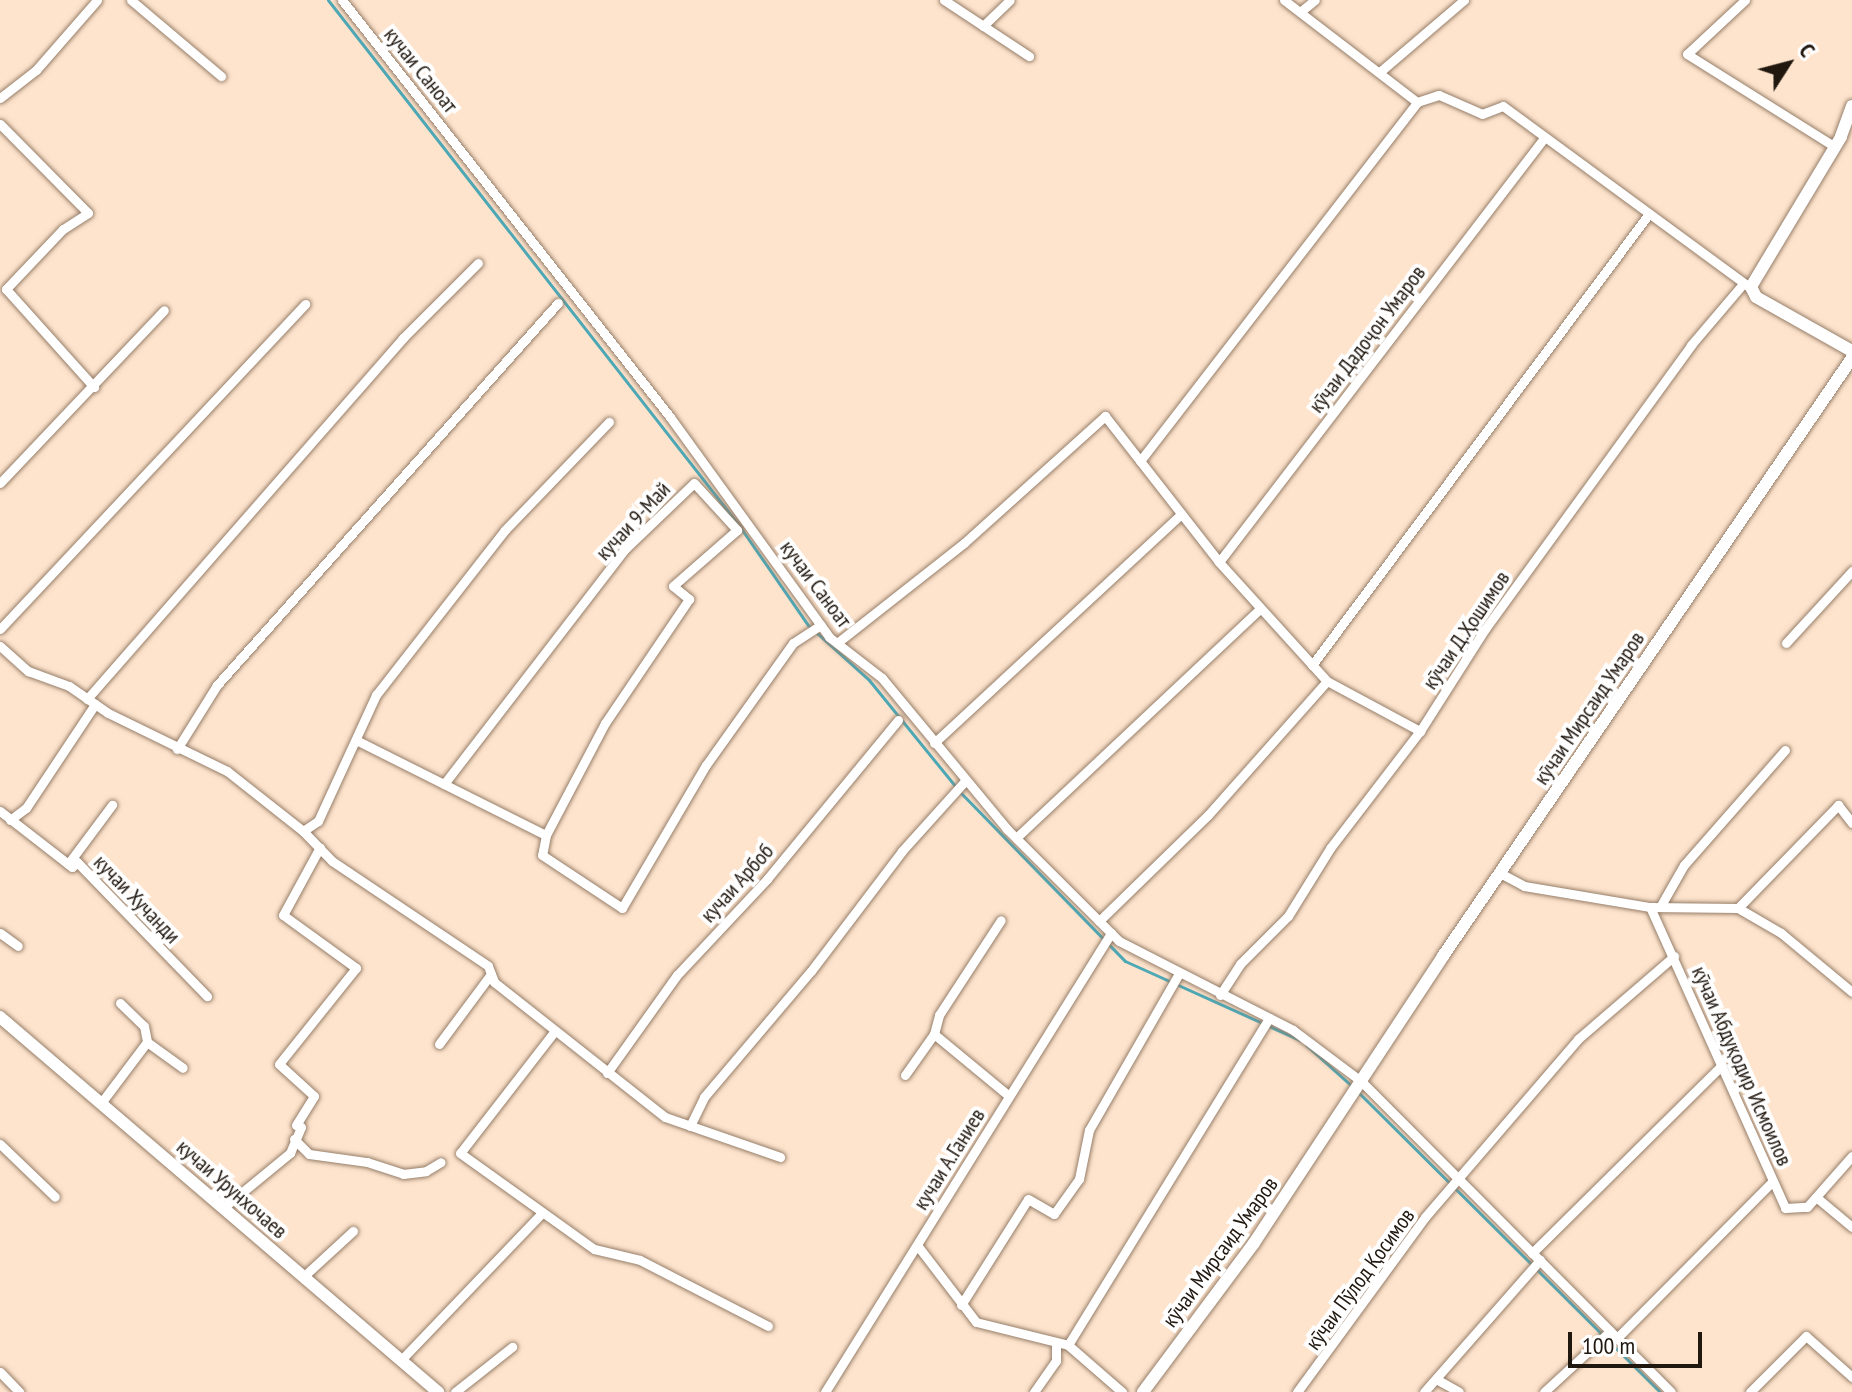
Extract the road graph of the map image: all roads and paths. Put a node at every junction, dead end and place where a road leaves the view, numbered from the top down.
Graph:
1 (97, 0) edge
2 (131, 0) edge
3 (342, 0) edge
4 (944, 0) edge
5 (1010, 0) edge
6 (1284, 0) edge
7 (1315, 0) edge
8 (1464, 0) edge
9 (1745, 0) edge
10 (1300, 12) junction
11 (983, 26) junction
12 (1029, 56) dead end
13 (1382, 70) junction
14 (221, 76) dead end
15 (0, 98) edge
16 (1417, 102) junction
17 (1852, 106) edge
18 (0, 124) edge
19 (1544, 138) junction
20 (1835, 147) junction
21 (1648, 215) junction
22 (478, 263) dead end
23 (1747, 285) junction
24 (558, 303) dead end
25 (305, 304) dead end
26 (164, 310) dead end
27 (1852, 351) edge
28 (1852, 358) edge
29 (94, 387) junction
30 (609, 422) dead end
31 (1140, 461) junction
32 (0, 483) edge
33 (1181, 514) junction
34 (1219, 562) junction
35 (1852, 571) edge
36 (1260, 609) junction
37 (815, 628) junction
38 (0, 629) edge
39 (837, 643) junction
40 (1786, 643) dead end
41 (0, 646) edge
42 (1312, 665) junction
43 (1327, 681) junction
44 (91, 702) junction
45 (898, 720) dead end
46 (1420, 731) junction
47 (356, 740) junction
48 (934, 743) junction
49 (177, 749) junction
50 (1785, 750) dead end
51 (444, 784) junction
52 (960, 786) junction
53 (112, 805) dead end
54 (0, 811) edge
55 (10, 820) junction
56 (1852, 823) edge
57 (303, 831) junction
58 (546, 835) junction
59 (1017, 837) junction
60 (320, 847) junction
61 (68, 864) junction
62 (1500, 873) junction
63 (1655, 907) junction
64 (1738, 908) junction
65 (1001, 920) dead end
66 (1099, 921) junction
67 (0, 933) edge
68 (1108, 938) junction
69 (18, 946) dead end
70 (1674, 956) junction
71 (491, 974) junction
72 (1175, 980) junction
73 (1852, 992) edge
74 (1220, 995) junction
75 (207, 996) dead end
76 (120, 1003) dead end
77 (0, 1017) edge
78 (1266, 1022) junction
79 (554, 1032) junction
80 (934, 1034) junction
81 (147, 1042) junction
82 (439, 1044) dead end
83 (1722, 1065) junction
84 (183, 1068) dead end
85 (607, 1073) junction
86 (905, 1075) dead end
87 (1357, 1087) junction
88 (1009, 1096) junction
89 (101, 1103) junction
90 (690, 1126) junction
91 (294, 1139) junction
92 (1, 1147) edge
93 (1852, 1156) edge
94 (780, 1157) dead end
95 (441, 1162) dead end
96 (1773, 1181) junction
97 (1455, 1182) junction
98 (55, 1197) dead end
99 (1816, 1197) junction
100 (223, 1208) junction
101 (541, 1214) junction
102 (1852, 1227) edge
103 (353, 1231) dead end
104 (917, 1245) junction
105 (1536, 1261) junction
106 (303, 1277) junction
107 (961, 1305) junction
108 (768, 1326) dead end
109 (1614, 1334) junction
110 (1068, 1345) junction
111 (1056, 1346) junction
112 (512, 1347) dead end
113 (401, 1360) junction
114 (0, 1372) edge
115 (1852, 1377) edge
116 (1436, 1379) junction
117 (19, 1392) edge
118 (438, 1392) edge
119 (455, 1392) edge
120 (825, 1392) edge
121 (1034, 1392) edge
122 (1122, 1392) edge
123 (1143, 1392) edge
124 (1297, 1392) edge
125 (1424, 1392) edge
126 (1459, 1392) edge
127 (1544, 1392) edge
128 (1671, 1392) edge
129 (1750, 1392) edge

1 - 15 street
2 - 14 street
3 - 37 street, кучаи Саноат
4 - 11 street
5 - 11 street
6 - 10 street
7 - 10 street
8 - 13 street
9 - 20 street
10 - 13 street
11 - 12 street
13 - 16 street
16 - 19 street
16 - 31 street
17 - 20 street
18 - 29 street
19 - 21 street
19 - 34 street, кӯчаи Дадоҷон Умаров
20 - 23 street
21 - 23 street
21 - 42 street
22 - 44 street
23 - 27 street
23 - 46 street, кӯчаи Д.Ҳошимов
24 - 49 street
25 - 38 street
26 - 29 street
28 - 62 street, кӯчаи Мирсаид Умаров
29 - 32 street
30 - 47 street
31 - 33 street
31 - 39 street
33 - 34 street
33 - 48 street
34 - 36 street
35 - 40 street
36 - 42 street
36 - 59 street
37 - 39 street, кучаи Саноат
37 - 58 street
39 - 48 street, кучаи Саноат
41 - 44 street
42 - 43 street
43 - 46 street
43 - 66 street
44 - 49 street
44 - 55 street
45 - 85 street, кучаи Арбоб
46 - 74 street, кӯчаи Д.Ҳошимов
47 - 51 street
47 - 57 street
48 - 52 street, кучаи Саноат
49 - 57 street
50 - 63 street
51 - 58 street
51 - 58 street, кучаи 9-Май
52 - 59 street, кучаи Саноат
52 - 90 street
53 - 61 street
54 - 55 street, кучаи Хучанди
55 - 61 street, кучаи Хучанди
56 - 64 street
57 - 60 street
59 - 66 street, кучаи Саноат
60 - 71 street
60 - 91 street
61 - 75 street, кучаи Хучанди
62 - 63 street
62 - 87 street, кӯчаи Мирсаид Умаров
63 - 64 street
63 - 70 street, кӯчаи Абдуқодир Исмоилов
64 - 73 street
65 - 80 street
66 - 68 street, кучаи Саноат
67 - 69 street
68 - 72 street, кучаи Саноат
68 - 88 street, кучаи А.Ганиев
70 - 83 street, кӯчаи Абдуқодир Исмоилов
70 - 97 street, кӯчаи Пӯлод Қосимов
71 - 79 street
71 - 82 street
72 - 74 street, кучаи Саноат
72 - 107 street
74 - 78 street, кучаи Саноат
76 - 81 street
77 - 89 street, кучаи Урунхочаев
78 - 87 street, кучаи Саноат
78 - 110 street
79 - 85 street
79 - 101 street
80 - 86 street
80 - 88 street
81 - 84 street
81 - 89 street
83 - 96 street, кӯчаи Абдуқодир Исмоилов
83 - 105 street
85 - 90 street
87 - 97 street, кучаи Саноат
87 - 123 street, кӯчаи Мирсаид Умаров
88 - 104 street, кучаи А.Ганиев
89 - 100 street, кучаи Урунхочаев
90 - 94 street
91 - 95 street
91 - 100 street
92 - 98 street
93 - 99 street
96 - 99 street, кӯчаи Абдуқодир Исмоилов
96 - 109 street
97 - 105 street, кучаи Саноат
97 - 124 street, кӯчаи Пӯлод Қосимов
99 - 102 street
100 - 106 street, кучаи Урунхочаев
101 - 108 street
101 - 113 street
103 - 106 street
104 - 107 street
104 - 120 street, кучаи А.Ганиев
105 - 109 street, кучаи Саноат
105 - 116 street
106 - 113 street, кучаи Урунхочаев
107 - 111 street
109 - 127 street
109 - 128 street, кучаи Саноат
110 - 111 street
110 - 122 street
111 - 121 street
112 - 119 street
113 - 118 street, кучаи Урунхочаев
114 - 117 street
115 - 129 street
116 - 125 street
116 - 126 street

